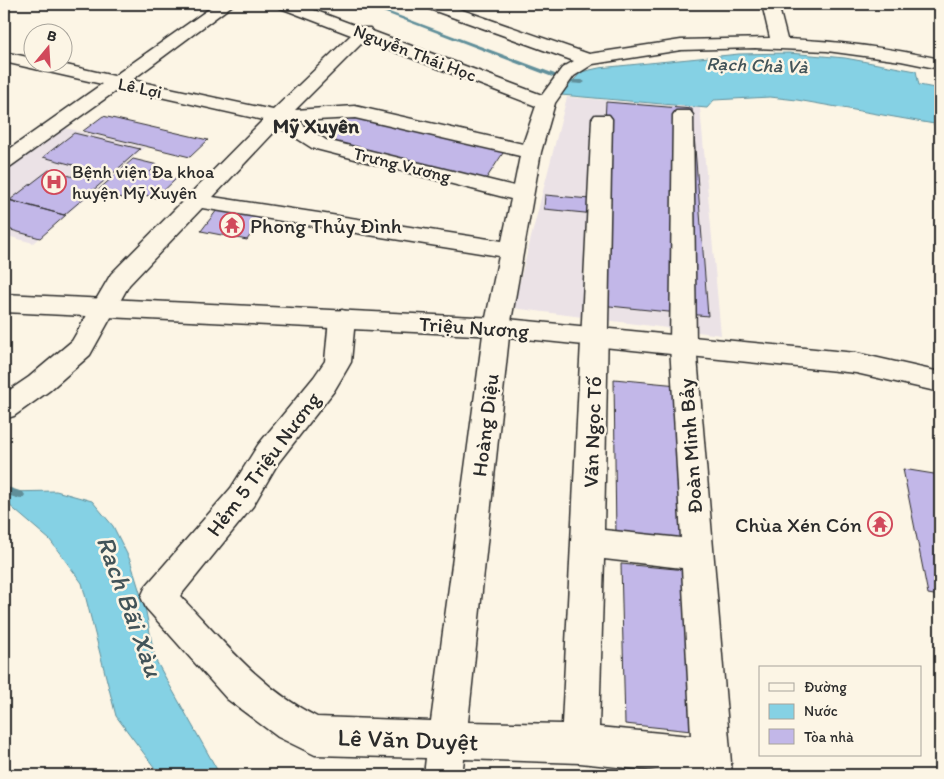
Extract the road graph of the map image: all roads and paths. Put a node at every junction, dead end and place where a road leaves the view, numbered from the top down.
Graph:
1 (226, 4) edge
2 (284, 4) edge
3 (430, 4) edge
4 (770, 4) edge
5 (364, 32) junction
6 (780, 44) junction
7 (4, 58) edge
8 (588, 60) junction
9 (940, 64) edge
10 (114, 83) junction
11 (546, 103) junction
12 (683, 115) dead end
13 (277, 117) junction
14 (602, 119) dead end
15 (531, 152) junction
16 (4, 162) edge
17 (522, 195) junction
18 (198, 201) junction
19 (511, 250) junction
20 (4, 303) edge
21 (106, 307) junction
22 (342, 319) junction
23 (497, 327) junction
24 (596, 336) junction
25 (683, 345) junction
26 (940, 382) edge
27 (4, 408) edge
28 (588, 543) junction
29 (698, 555) junction
30 (158, 597) joint
31 (580, 744) junction
32 (445, 758) edge
33 (713, 766) edge

1 - 10 street
2 - 5 street, Nguyễn Thái Học
3 - 8 street
4 - 6 street
5 - 11 street, Nguyễn Thái Học
5 - 13 street
6 - 8 street
6 - 9 street
7 - 10 street, Lê Lợi
8 - 11 street, Hoàng Diệu
10 - 13 street, Lê Lợi
10 - 16 street
11 - 15 street, Hoàng Diệu
12 - 25 street, Đoàn Minh Bảy
13 - 15 street, Trưng Vương
13 - 17 street, Trưng Vương
13 - 18 street
14 - 24 street, Văn Ngọc Tố
15 - 17 street, Hoàng Diệu
17 - 19 street, Hoàng Diệu
18 - 19 street
18 - 21 street
19 - 23 street, Hoàng Diệu
20 - 21 street, Triệu Nương
21 - 22 street, Triệu Nương
21 - 27 street
22 - 23 street, Triệu Nương
22 - 30 street, Hẻm 5 Triệu Nương
23 - 24 street, Triệu Nương
23 - 32 street, Hoàng Diệu
24 - 25 street, Triệu Nương
24 - 28 street, Văn Ngọc Tố
25 - 26 street, Triệu Nương
25 - 29 street, Đoàn Minh Bảy
28 - 29 street
28 - 31 street, Văn Ngọc Tố
29 - 33 street, Đoàn Minh Bảy
30 - 32 street, Lê Văn Duyệt
31 - 32 street, Lê Văn Duyệt
31 - 33 street, Lê Văn Duyệt

